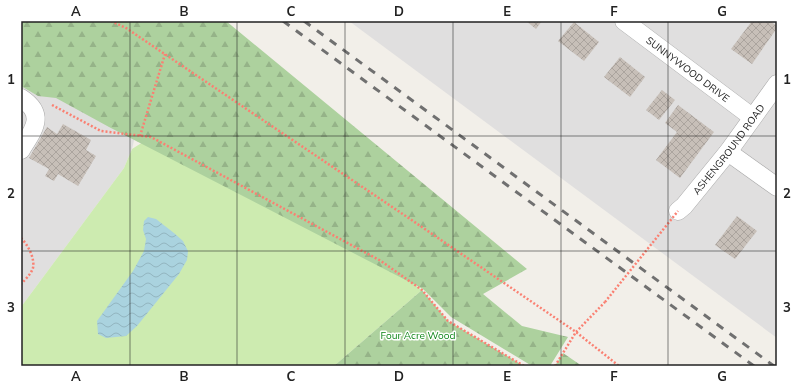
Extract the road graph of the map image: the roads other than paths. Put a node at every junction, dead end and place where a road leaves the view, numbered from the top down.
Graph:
1 (624, 21) edge
2 (777, 84) edge
3 (27, 103) edge
4 (752, 117) junction
5 (21, 150) edge
6 (728, 152) junction
7 (777, 187) edge
8 (678, 211) road end

1 - 4 street, SUNNYWOOD DRIVE
2 - 4 street, ASHENGROUND ROAD
3 - 5 street
4 - 6 street, ASHENGROUND ROAD
6 - 7 street
6 - 8 street, ASHENGROUND ROAD

